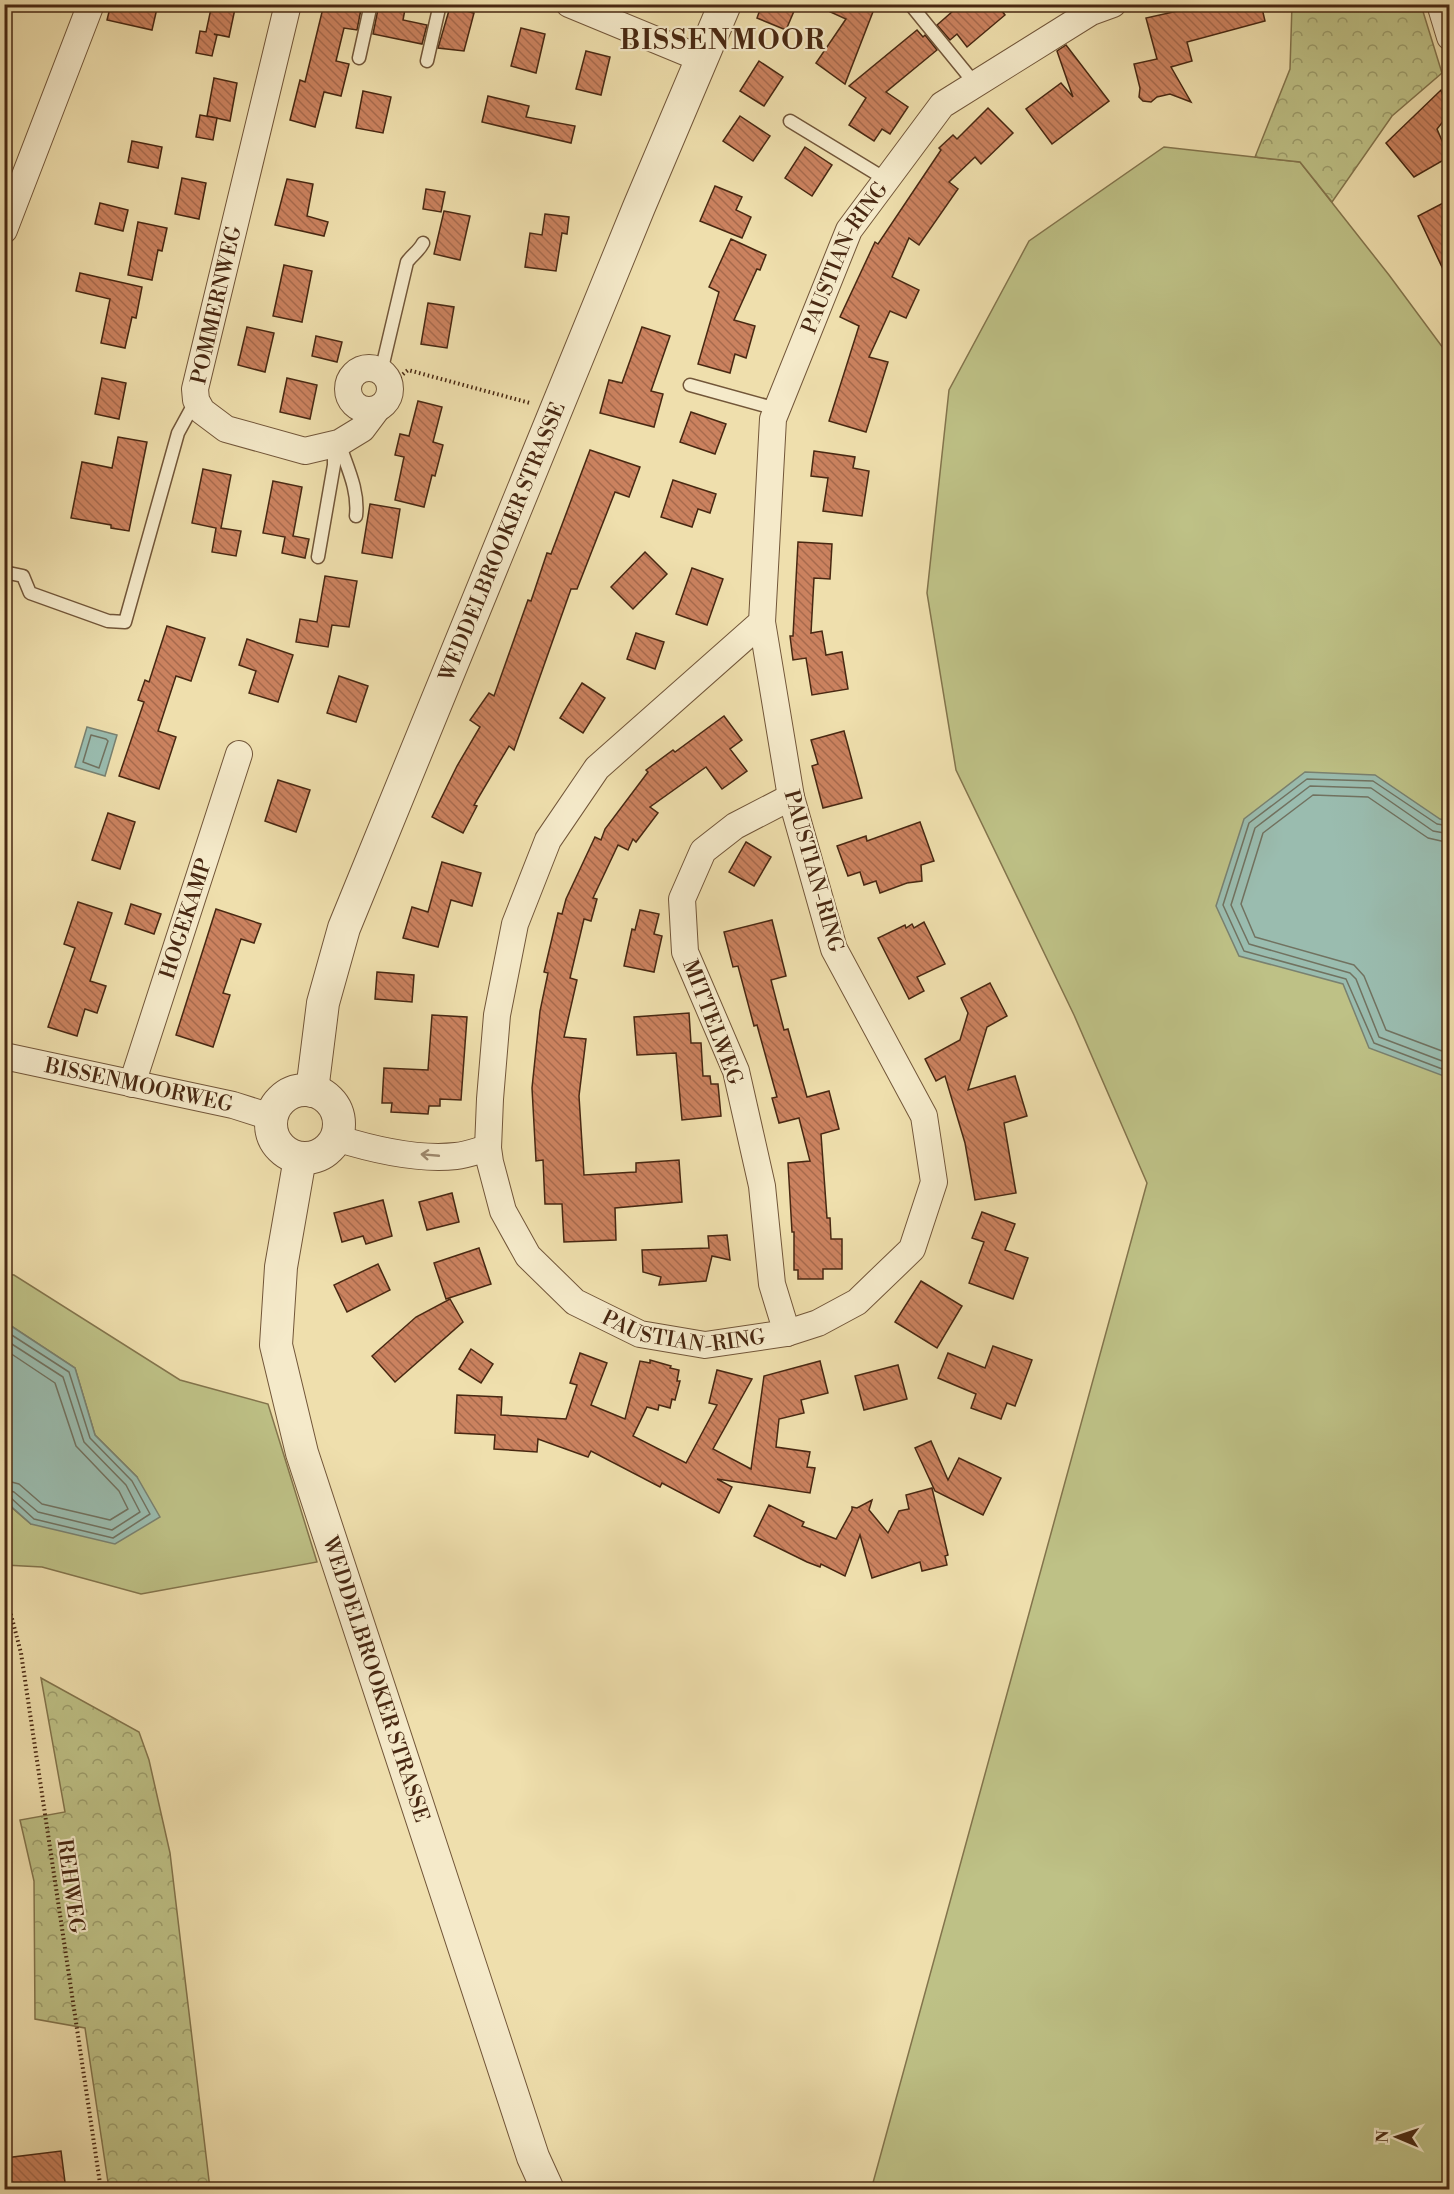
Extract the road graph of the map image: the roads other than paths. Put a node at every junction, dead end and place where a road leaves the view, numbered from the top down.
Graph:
1 (91, 4) edge
2 (288, 4) edge
3 (370, 4) edge
4 (440, 4) edge
5 (570, 4) edge
6 (725, 4) edge
7 (910, 4) edge
8 (1113, 4) edge
9 (1440, 4) edge
10 (1449, 37) edge
11 (359, 58) dead end
12 (702, 58) junction
13 (427, 61) dead end
14 (976, 85) junction
15 (790, 121) dead end
16 (887, 180) junction
17 (4, 230) edge
18 (423, 243) dead end
19 (690, 385) dead end
20 (383, 391) joint
21 (196, 400) junction
22 (777, 409) junction
23 (336, 444) junction
24 (356, 516) dead end
25 (318, 557) dead end
26 (4, 572) edge
27 (762, 622) junction
28 (239, 754) dead end
29 (791, 797) junction
30 (4, 1056) edge
31 (132, 1084) junction
32 (312, 1090) junction
33 (272, 1117) junction
34 (336, 1138) junction
35 (488, 1148) junction
36 (300, 1158) junction
37 (787, 1332) junction
38 (548, 2190) edge

1 - 17 street
2 - 21 street, POMMERNWEG
3 - 11 lane
4 - 13 lane
5 - 12 street
6 - 12 street, WEDDELBROOKER STRASSE
7 - 14 lane
8 - 14 street, PAUSTIAN-RING
9 - 10 street
12 - 32 street, WEDDELBROOKER STRASSE
14 - 16 street, PAUSTIAN-RING
15 - 16 lane
16 - 22 street, PAUSTIAN-RING
18 - 20 lane
19 - 22 lane
20 - 23 street, POMMERNWEG
21 - 23 street, POMMERNWEG
21 - 26 lane
22 - 27 street, PAUSTIAN-RING
23 - 24 lane
23 - 25 lane
27 - 29 street, PAUSTIAN-RING
27 - 35 street, PAUSTIAN-RING
28 - 31 street, HOGEKAMP
29 - 37 street, MITTELWEG
29 - 37 street, PAUSTIAN-RING
30 - 31 street, BISSENMOORWEG
31 - 33 street, BISSENMOORWEG
32 - 33 street
32 - 34 street
33 - 36 street
35 -> 34 street
34 - 36 street
35 - 37 street, PAUSTIAN-RING
36 - 38 street, WEDDELBROOKER STRASSE

